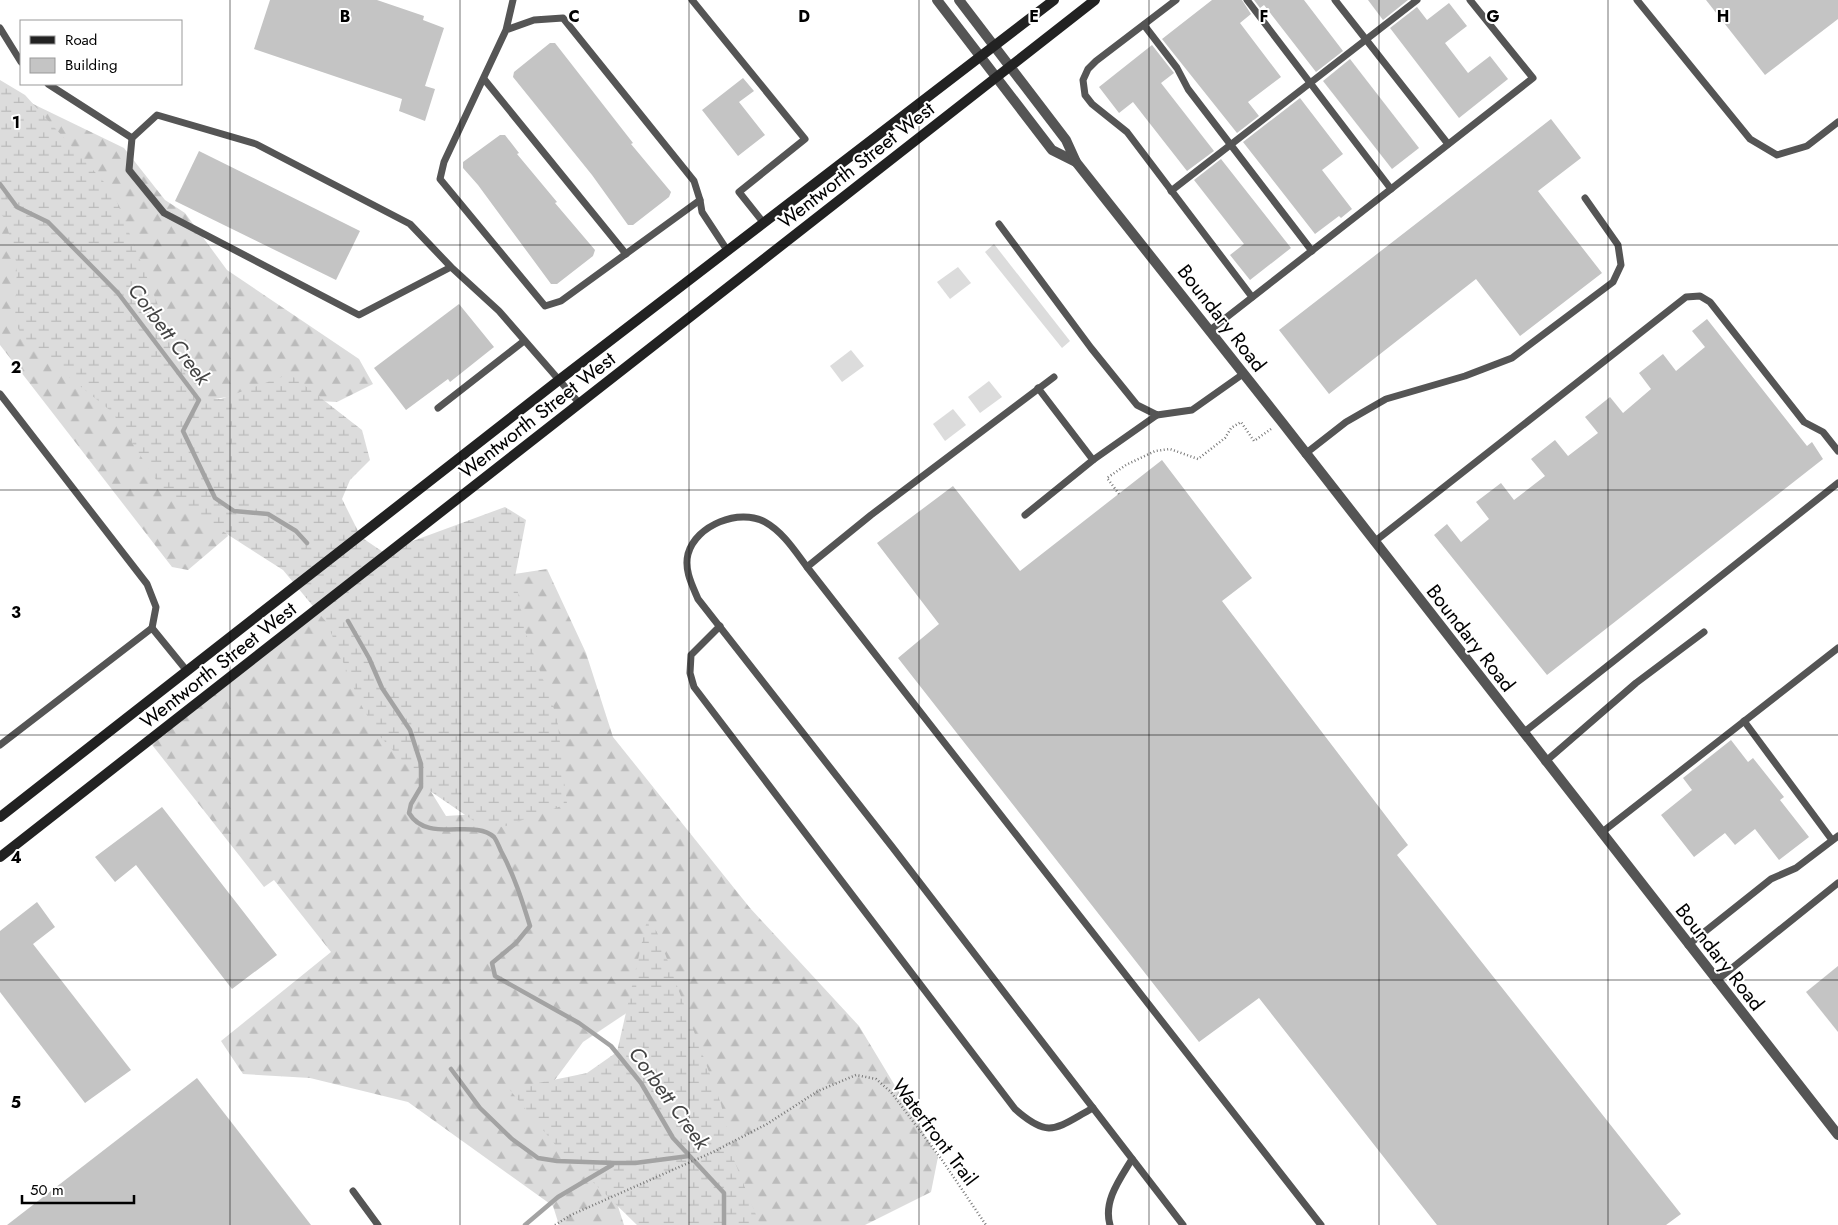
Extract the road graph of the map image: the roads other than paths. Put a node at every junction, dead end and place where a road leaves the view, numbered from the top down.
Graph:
1 (513, 0) edge
2 (692, 0) edge
3 (937, 0) edge
4 (959, 0) edge
5 (1054, 0) edge
6 (1094, 0) edge
7 (1176, 0) edge
8 (1247, 0) edge
9 (1336, 0) edge
10 (1418, 0) edge
11 (1470, 0) edge
12 (1637, 0) edge
13 (1144, 25) junction
14 (0, 28) edge
15 (506, 30) junction
16 (1366, 40) junction
17 (994, 47) junction
18 (979, 56) junction
19 (20, 60) edge
20 (1010, 66) junction
21 (484, 79) junction
22 (996, 79) junction
23 (1310, 84) junction
24 (50, 85) edge
25 (1838, 122) edge
26 (132, 138) junction
27 (1448, 144) junction
28 (1231, 145) junction
29 (1076, 162) junction
30 (1391, 189) junction
31 (1171, 191) junction
32 (1585, 198) dead end
33 (700, 200) junction
34 (763, 222) junction
35 (999, 224) dead end
36 (727, 250) junction
37 (1312, 251) junction
38 (626, 254) junction
39 (451, 267) junction
40 (1252, 297) junction
41 (1209, 331) junction
42 (524, 341) junction
43 (1244, 374) junction
44 (1054, 377) dead end
45 (559, 380) junction
46 (1038, 388) junction
47 (0, 394) edge
48 (580, 404) junction
49 (438, 408) dead end
50 (1157, 415) junction
51 (1838, 451) edge
52 (1306, 454) junction
53 (1093, 460) junction
54 (1838, 483) edge
55 (1025, 515) dead end
56 (1374, 542) junction
57 (807, 567) junction
58 (720, 626) junction
59 (152, 628) junction
60 (1704, 632) dead end
61 (1838, 648) edge
62 (187, 671) junction
63 (1744, 721) junction
64 (1523, 733) junction
65 (0, 745) edge
66 (1546, 762) junction
67 (0, 817) edge
68 (1601, 833) junction
69 (1835, 838) edge
70 (0, 857) edge
71 (1838, 883) edge
72 (1688, 945) junction
73 (1716, 981) junction
74 (1093, 1108) junction
75 (1836, 1129) edge
76 (1132, 1159) junction
77 (353, 1191) dead end
78 (378, 1225) edge
79 (1110, 1225) edge
80 (1183, 1225) edge
81 (1320, 1225) edge

1 - 15 lane
2 - 34 lane
3 - 18 street, Boundary Road
4 - 17 street, Boundary Road
5 - 17 main road, Wentworth Street West
6 - 20 main road, Wentworth Street West
7 - 13 lane
8 - 23 lane
9 - 16 lane
10 - 16 lane
11 - 27 lane
12 - 25 lane
13 - 28 lane
13 - 31 lane
14 - 19 lane
15 - 21 lane
15 - 33 lane
16 - 23 lane
16 - 27 lane
17 - 18 main road, Wentworth Street West
17 - 20 street, Boundary Road
18 - 22 street, Boundary Road
18 - 34 main road, Wentworth Street West
20 - 22 main road, Wentworth Street West
20 - 29 street, Boundary Road
21 - 38 lane
21 - 38 lane
22 - 29 street, Boundary Road
22 - 48 main road, Wentworth Street West
23 - 28 lane
23 - 30 lane
24 - 26 lane
26 - 39 lane
26 - 39 lane
27 - 30 lane
28 - 31 lane
28 - 37 lane
29 - 41 street, Boundary Road
30 - 37 lane
31 - 40 lane
32 - 52 lane
33 - 36 lane
33 - 38 lane
34 - 36 main road, Wentworth Street West
35 - 50 lane
36 - 45 main road, Wentworth Street West
37 - 40 lane
39 - 42 lane
40 - 41 lane
41 - 43 street, Boundary Road
42 - 45 lane
42 - 49 lane
43 - 50 lane
43 - 52 street, Boundary Road
44 - 46 lane
45 - 48 lane
45 - 62 main road, Wentworth Street West
46 - 53 lane
46 - 57 lane
47 - 59 lane
48 - 70 main road, Wentworth Street West
50 - 53 lane
51 - 56 lane
52 - 56 street, Boundary Road
53 - 55 lane
54 - 64 lane
56 - 64 street, Boundary Road
57 - 58 lane
57 - 81 lane
58 - 74 lane
58 - 74 lane
59 - 62 lane
59 - 65 lane
60 - 66 lane
61 - 63 lane
62 - 67 main road, Wentworth Street West
63 - 68 lane
63 - 69 lane
64 - 66 street, Boundary Road
66 - 68 street, Boundary Road
68 - 72 street, Boundary Road
69 - 72 lane
71 - 73 lane
72 - 73 street, Boundary Road
73 - 75 street, Boundary Road
74 - 76 lane
76 - 79 lane
76 - 80 lane
77 - 78 lane

